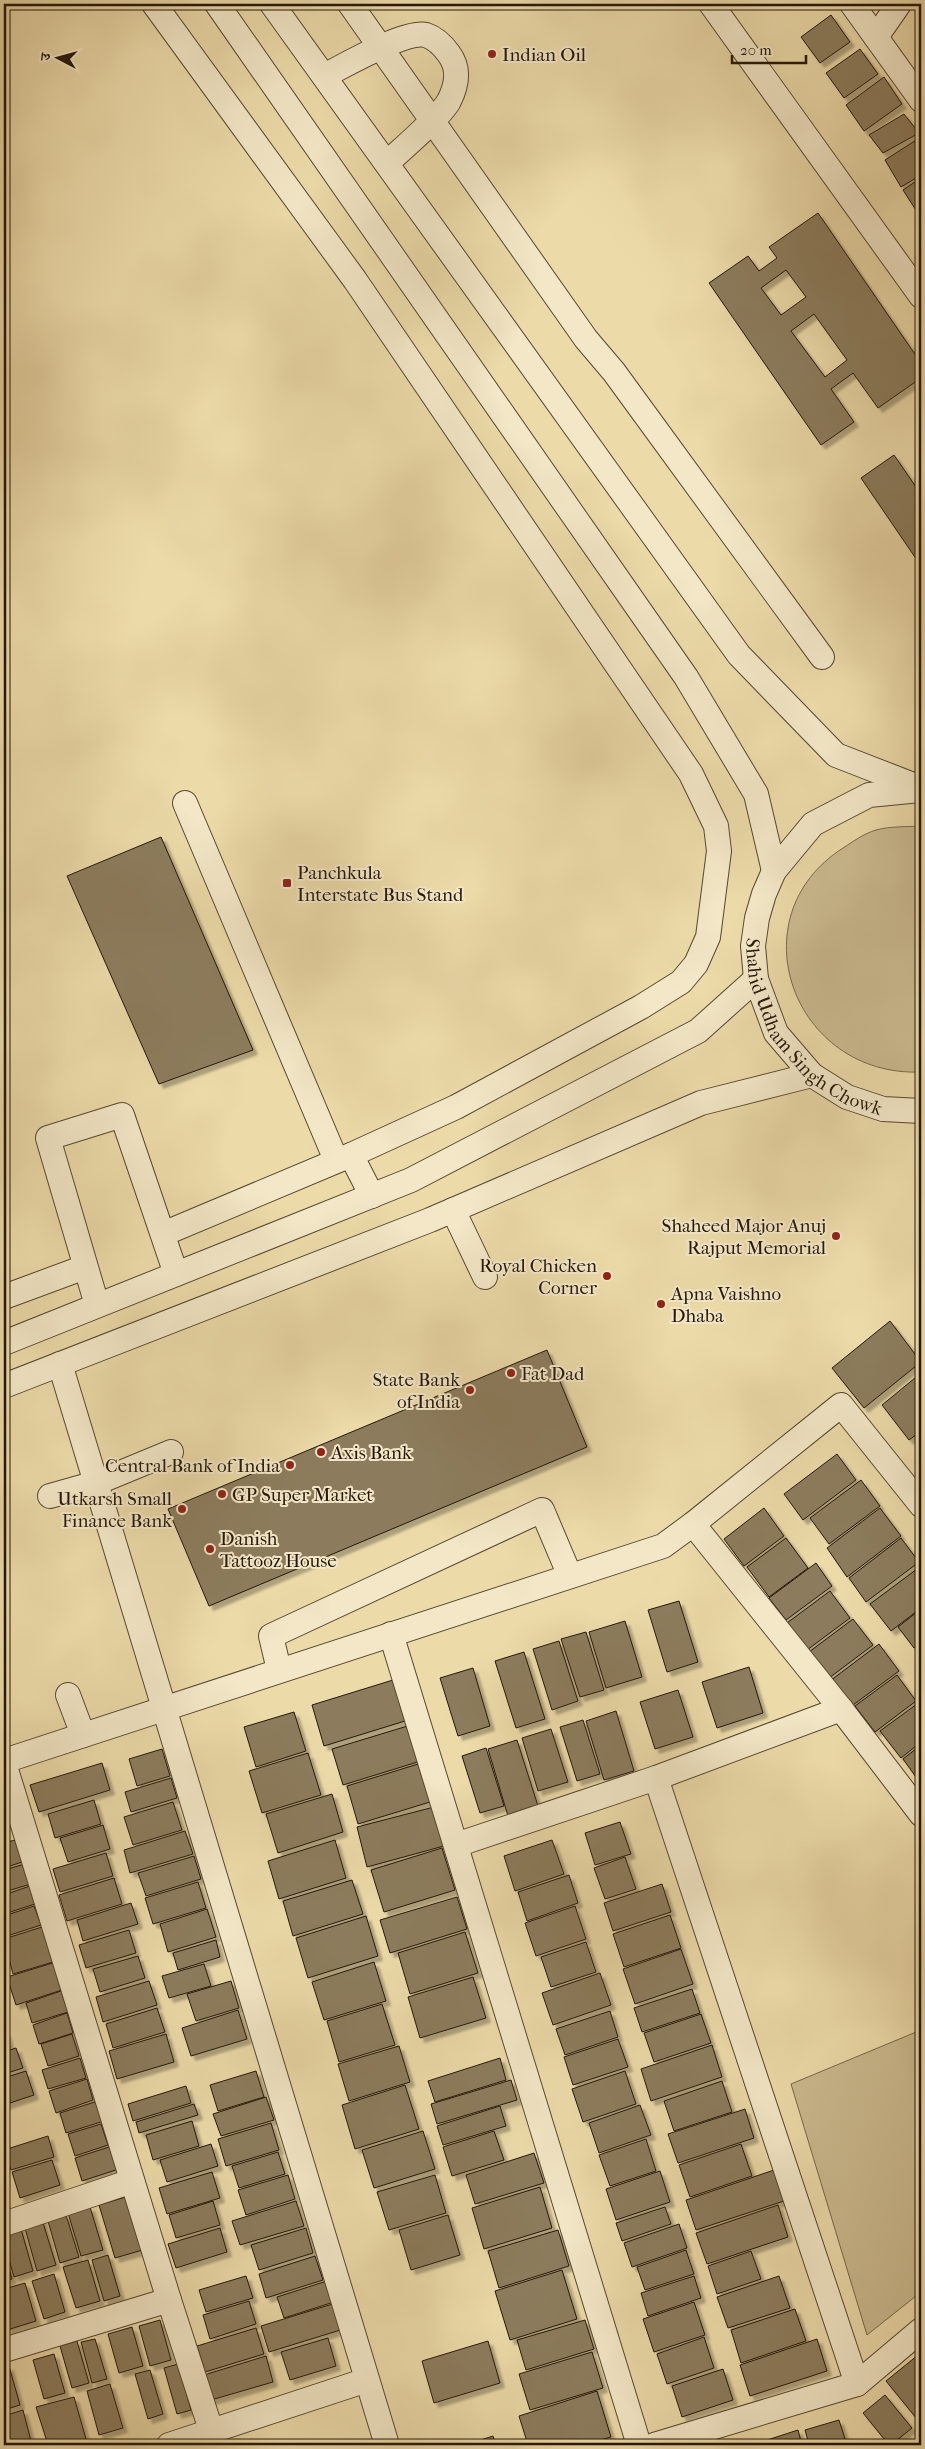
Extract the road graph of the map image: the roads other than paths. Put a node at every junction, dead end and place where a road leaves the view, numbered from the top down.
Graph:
1 (154, 4) edge
2 (217, 4) edge
3 (272, 4) edge
4 (350, 4) edge
5 (711, 4) edge
6 (852, 4) edge
7 (898, 4) edge
8 (876, 37) junction
9 (382, 47) junction
10 (324, 76) junction
11 (921, 100) edge
12 (432, 119) junction
13 (387, 164) junction
14 (921, 296) edge
15 (822, 657) dead end
16 (921, 789) edge
17 (185, 804) dead end
18 (774, 871) junction
19 (756, 979) junction
20 (812, 1075) junction
21 (921, 1111) edge
22 (344, 1157) junction
23 (372, 1196) junction
24 (453, 1210) junction
25 (163, 1234) junction
26 (85, 1267) junction
27 (176, 1274) junction
28 (485, 1277) dead end
29 (4, 1297) edge
30 (97, 1305) junction
31 (4, 1343) edge
32 (60, 1364) junction
33 (4, 1386) edge
34 (171, 1452) dead end
35 (96, 1483) junction
36 (50, 1496) dead end
37 (921, 1506) edge
38 (693, 1524) junction
39 (570, 1576) junction
40 (391, 1634) junction
41 (279, 1670) junction
42 (68, 1695) dead end
43 (164, 1708) junction
44 (842, 1709) junction
45 (83, 1735) junction
46 (4, 1762) edge
47 (656, 1778) junction
48 (921, 1814) edge
49 (456, 1845) junction
50 (132, 2180) junction
51 (4, 2224) edge
52 (169, 2300) junction
53 (921, 2330) edge
54 (4, 2350) edge
55 (367, 2380) junction
56 (857, 2384) junction
57 (212, 2433) junction
58 (169, 2445) edge
59 (387, 2445) edge
60 (639, 2445) edge
61 (654, 2445) edge

1 - 22 street
2 - 18 street
3 - 10 street
4 - 9 street
5 - 14 street
6 - 8 street
7 - 8 street
8 - 11 street
9 - 10 street
9 - 12 street
9 - 12 street
10 - 13 street
12 - 13 street
12 - 15 street
13 - 16 street
16 - 18 street, Shahid Udham Singh Chowk
17 - 22 street
18 - 19 street, Shahid Udham Singh Chowk
19 - 20 street, Shahid Udham Singh Chowk
19 - 23 street
20 - 21 street, Shahid Udham Singh Chowk
20 - 24 street
22 - 23 street
22 - 25 street
23 - 27 street
24 - 28 street
24 - 32 street
25 - 26 street
25 - 27 street
26 - 29 street
26 - 30 street
27 - 30 street
30 - 31 street
32 - 33 street
32 - 35 street
34 - 35 street
35 - 36 street
35 - 43 street
37 - 38 street
38 - 39 street
38 - 44 street
39 - 40 street
39 - 41 street
40 - 41 street
40 - 49 street
41 - 43 street
42 - 45 street
43 - 45 street
43 - 55 street
44 - 47 street
44 - 48 street
45 - 46 street
46 - 50 street
47 - 49 street
47 - 56 street
49 - 60 street
50 - 51 street
50 - 52 street
52 - 54 street
52 - 57 street
53 - 56 street
55 - 57 street
55 - 59 street
56 - 61 street
57 - 58 street

